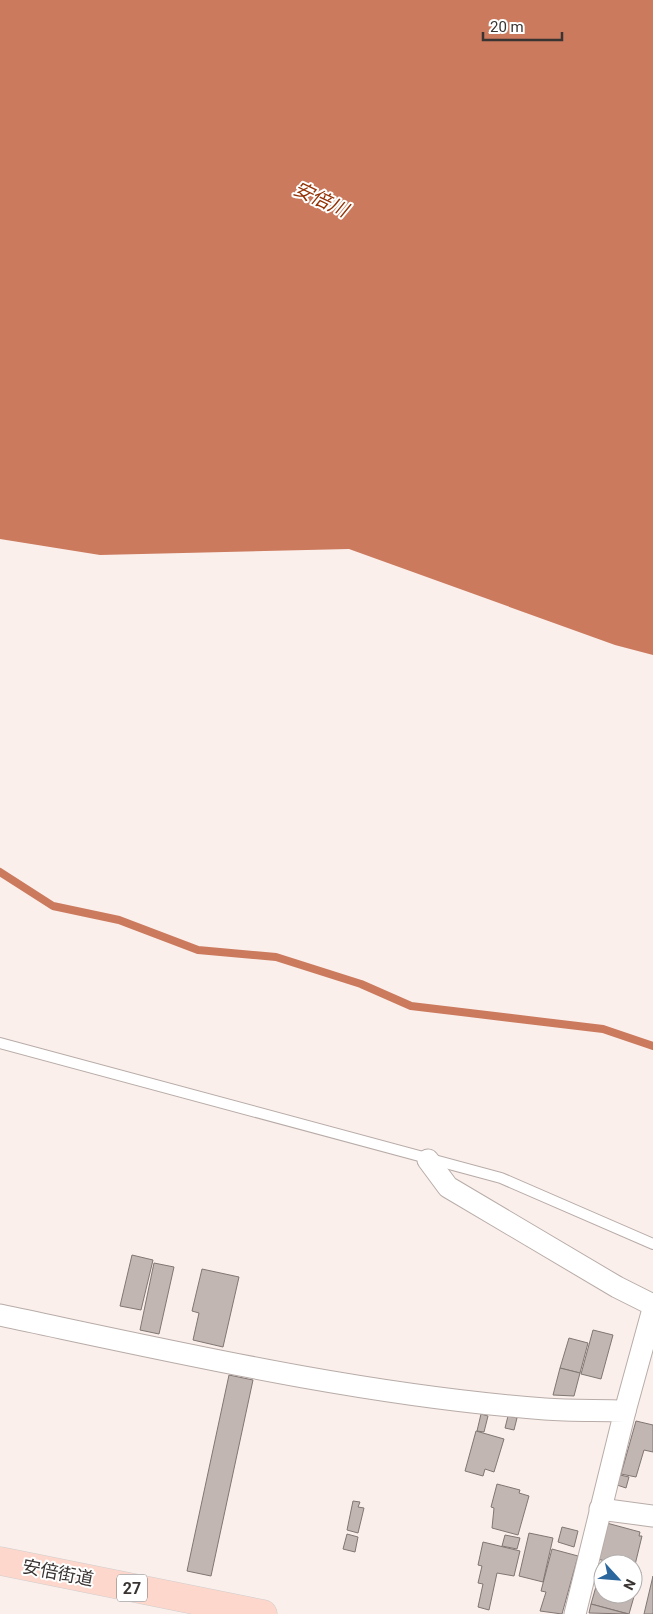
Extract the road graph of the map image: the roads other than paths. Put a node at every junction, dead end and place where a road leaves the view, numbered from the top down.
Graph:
1 (0, 1043) edge
2 (428, 1160) junction
3 (653, 1244) edge
4 (653, 1307) edge
5 (0, 1315) edge
6 (625, 1411) junction
7 (600, 1509) junction
8 (653, 1516) edge
9 (0, 1561) edge
10 (263, 1614) edge
11 (575, 1614) edge

1 - 2 lane
2 - 3 lane
2 - 4 street
4 - 6 street
5 - 6 street
6 - 7 street
7 - 8 street
7 - 11 street
9 - 10 main road, 安倍街道 / 27

